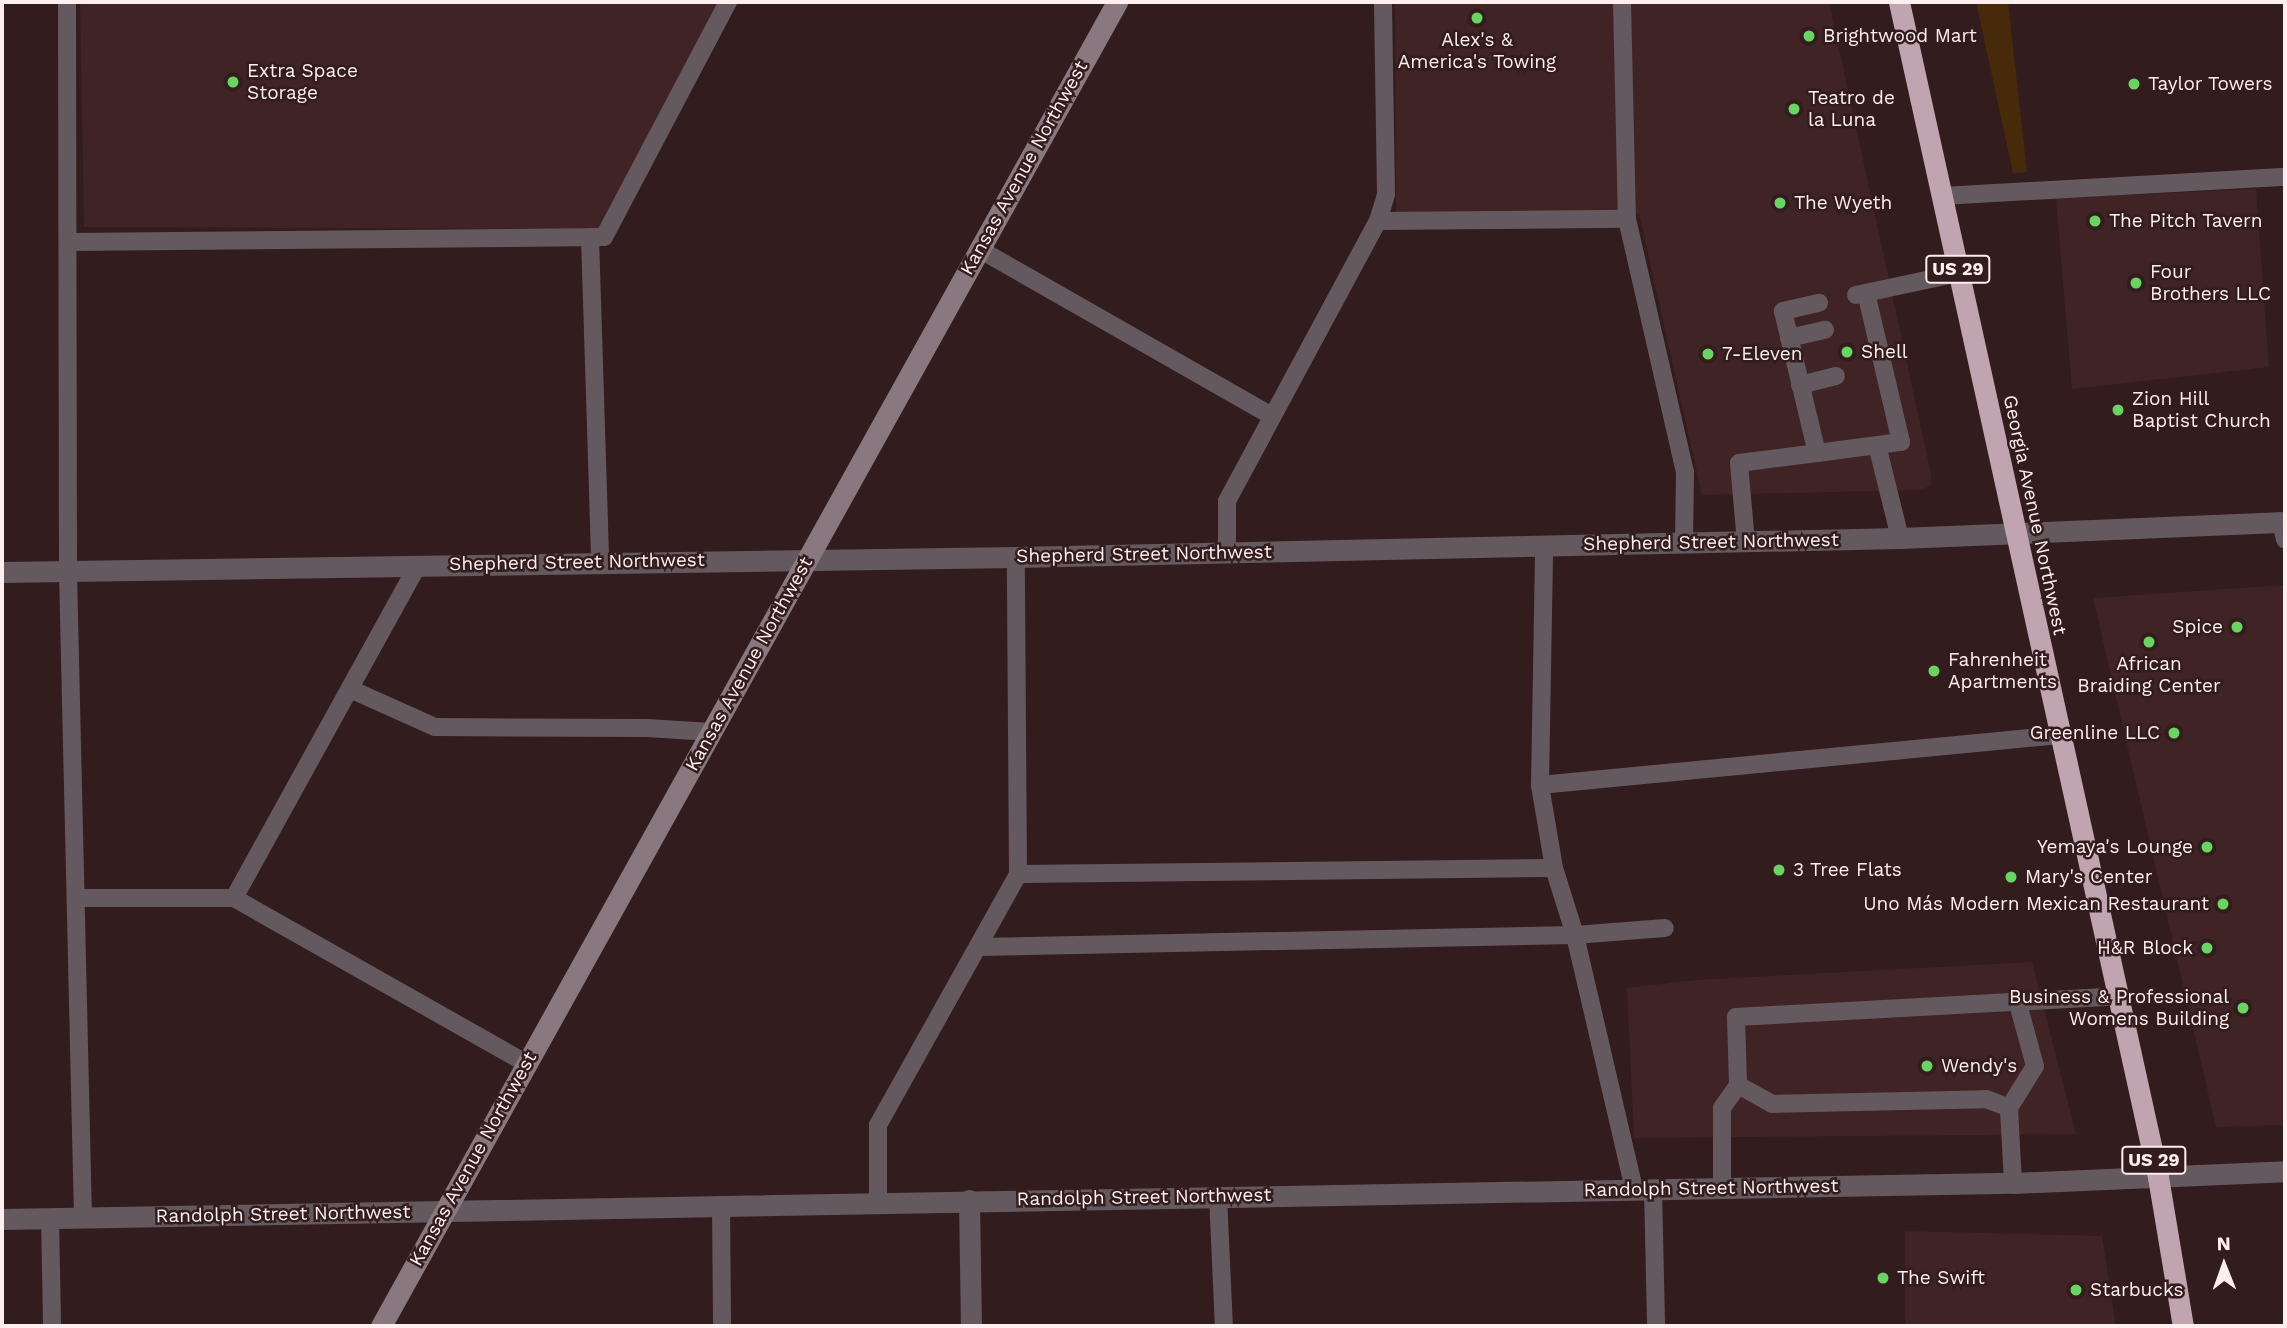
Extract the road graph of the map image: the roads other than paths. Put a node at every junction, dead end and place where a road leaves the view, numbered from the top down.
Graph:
1 (67, 2) edge
2 (728, 2) edge
3 (1117, 2) edge
4 (1383, 2) edge
5 (1622, 2) edge
6 (1899, 2) edge
7 (2285, 177) edge
8 (1942, 196) junction
9 (1627, 219) junction
10 (1378, 221) junction
11 (590, 237) junction
12 (68, 242) junction
13 (979, 250) junction
14 (1959, 273) junction
15 (1819, 303) dead end
16 (1825, 330) dead end
17 (1790, 338) junction
18 (1836, 376) dead end
19 (1800, 384) junction
20 (1272, 416) junction
21 (1877, 445) junction
22 (1817, 453) junction
23 (2284, 528) edge
24 (2016, 536) junction
25 (1900, 538) junction
26 (1746, 542) junction
27 (1684, 543) junction
28 (1544, 546) junction
29 (1227, 552) junction
30 (1016, 557) junction
31 (808, 559) junction
32 (600, 562) junction
33 (418, 565) junction
34 (2, 572) edge
35 (68, 572) junction
36 (350, 689) junction
37 (711, 732) junction
38 (2060, 735) junction
39 (1540, 785) junction
40 (1554, 868) junction
41 (1018, 874) junction
42 (76, 898) junction
43 (234, 898) junction
44 (1665, 928) dead end
45 (1575, 934) junction
46 (978, 947) junction
47 (2118, 996) junction
48 (2017, 1000) junction
49 (526, 1063) junction
50 (1738, 1085) junction
51 (2009, 1108) junction
52 (2285, 1171) edge
53 (2158, 1177) junction
54 (2013, 1183) junction
55 (1722, 1188) junction
56 (1643, 1189) junction
57 (1218, 1196) junction
58 (969, 1200) junction
59 (878, 1202) junction
60 (721, 1205) junction
61 (445, 1211) junction
62 (83, 1217) junction
63 (50, 1218) junction
64 (2, 1219) edge
65 (722, 1304) junction
66 (52, 1326) edge
67 (381, 1326) edge
68 (710, 1326) edge
69 (722, 1326) edge
70 (971, 1326) edge
71 (1224, 1326) edge
72 (1656, 1326) edge
73 (2183, 1326) edge

1 - 12 lane
2 - 11 lane
3 - 13 street, Kansas Avenue Northwest
4 - 10 lane
5 - 9 lane
6 - 8 highway, Georgia Avenue Northwest / US 29
7 - 8 lane
8 - 14 highway, Georgia Avenue Northwest / US 29
9 - 10 lane
9 - 27 lane
10 - 20 lane
11 - 12 lane
11 - 32 lane
12 - 35 lane
13 - 20 lane
13 - 31 street, Kansas Avenue Northwest
14 - 21 lane
14 - 24 highway, Georgia Avenue Northwest / US 29
15 - 17 lane
16 - 17 lane
17 - 19 lane
18 - 19 lane
19 - 22 lane
20 - 29 lane
21 - 22 lane
21 - 25 lane
22 - 26 lane
23 - 24 street, Shepherd Street Northwest
24 - 25 street, Shepherd Street Northwest
24 - 38 highway, Georgia Avenue Northwest / US 29
25 - 26 street, Shepherd Street Northwest
26 - 27 street, Shepherd Street Northwest
27 - 28 street, Shepherd Street Northwest
28 - 29 street, Shepherd Street Northwest
28 - 39 lane
29 - 30 street, Shepherd Street Northwest
30 - 31 street, Shepherd Street Northwest
30 - 41 lane
31 - 32 street, Shepherd Street Northwest
31 - 37 street, Kansas Avenue Northwest
32 - 33 street, Shepherd Street Northwest
33 - 35 street, Shepherd Street Northwest
33 - 36 lane
34 - 35 street, Shepherd Street Northwest
35 - 42 lane
36 - 37 lane
36 - 43 lane
37 - 49 street, Kansas Avenue Northwest
38 - 39 lane
38 - 47 highway, Georgia Avenue Northwest / US 29
39 - 40 lane
40 - 41 lane
40 - 45 lane
41 - 46 lane
42 - 43 lane
42 - 62 lane
43 - 49 lane
44 - 45 lane
45 - 46 lane
45 - 56 lane
46 - 59 lane
47 - 48 lane
47 - 53 highway, Georgia Avenue Northwest / US 29
48 - 50 lane
48 - 51 lane
49 - 61 street, Kansas Avenue Northwest
50 - 51 lane
50 - 55 lane
51 - 54 lane
52 - 53 street, Randolph Street Northwest
53 - 54 street, Randolph Street Northwest
53 - 73 highway, Georgia Avenue Northwest / US 29
54 - 55 street, Randolph Street Northwest
55 - 56 street, Randolph Street Northwest
56 - 57 street, Randolph Street Northwest
56 - 72 lane
57 - 58 street, Randolph Street Northwest
57 - 71 lane
58 - 59 street, Randolph Street Northwest
58 - 70 street
59 - 60 street, Randolph Street Northwest
60 - 61 street, Randolph Street Northwest
60 - 65 lane
61 - 62 street, Randolph Street Northwest
61 - 67 street, Kansas Avenue Northwest
62 - 63 street, Randolph Street Northwest
63 - 64 street, Randolph Street Northwest
63 - 66 lane
65 - 68 lane
65 - 69 lane

